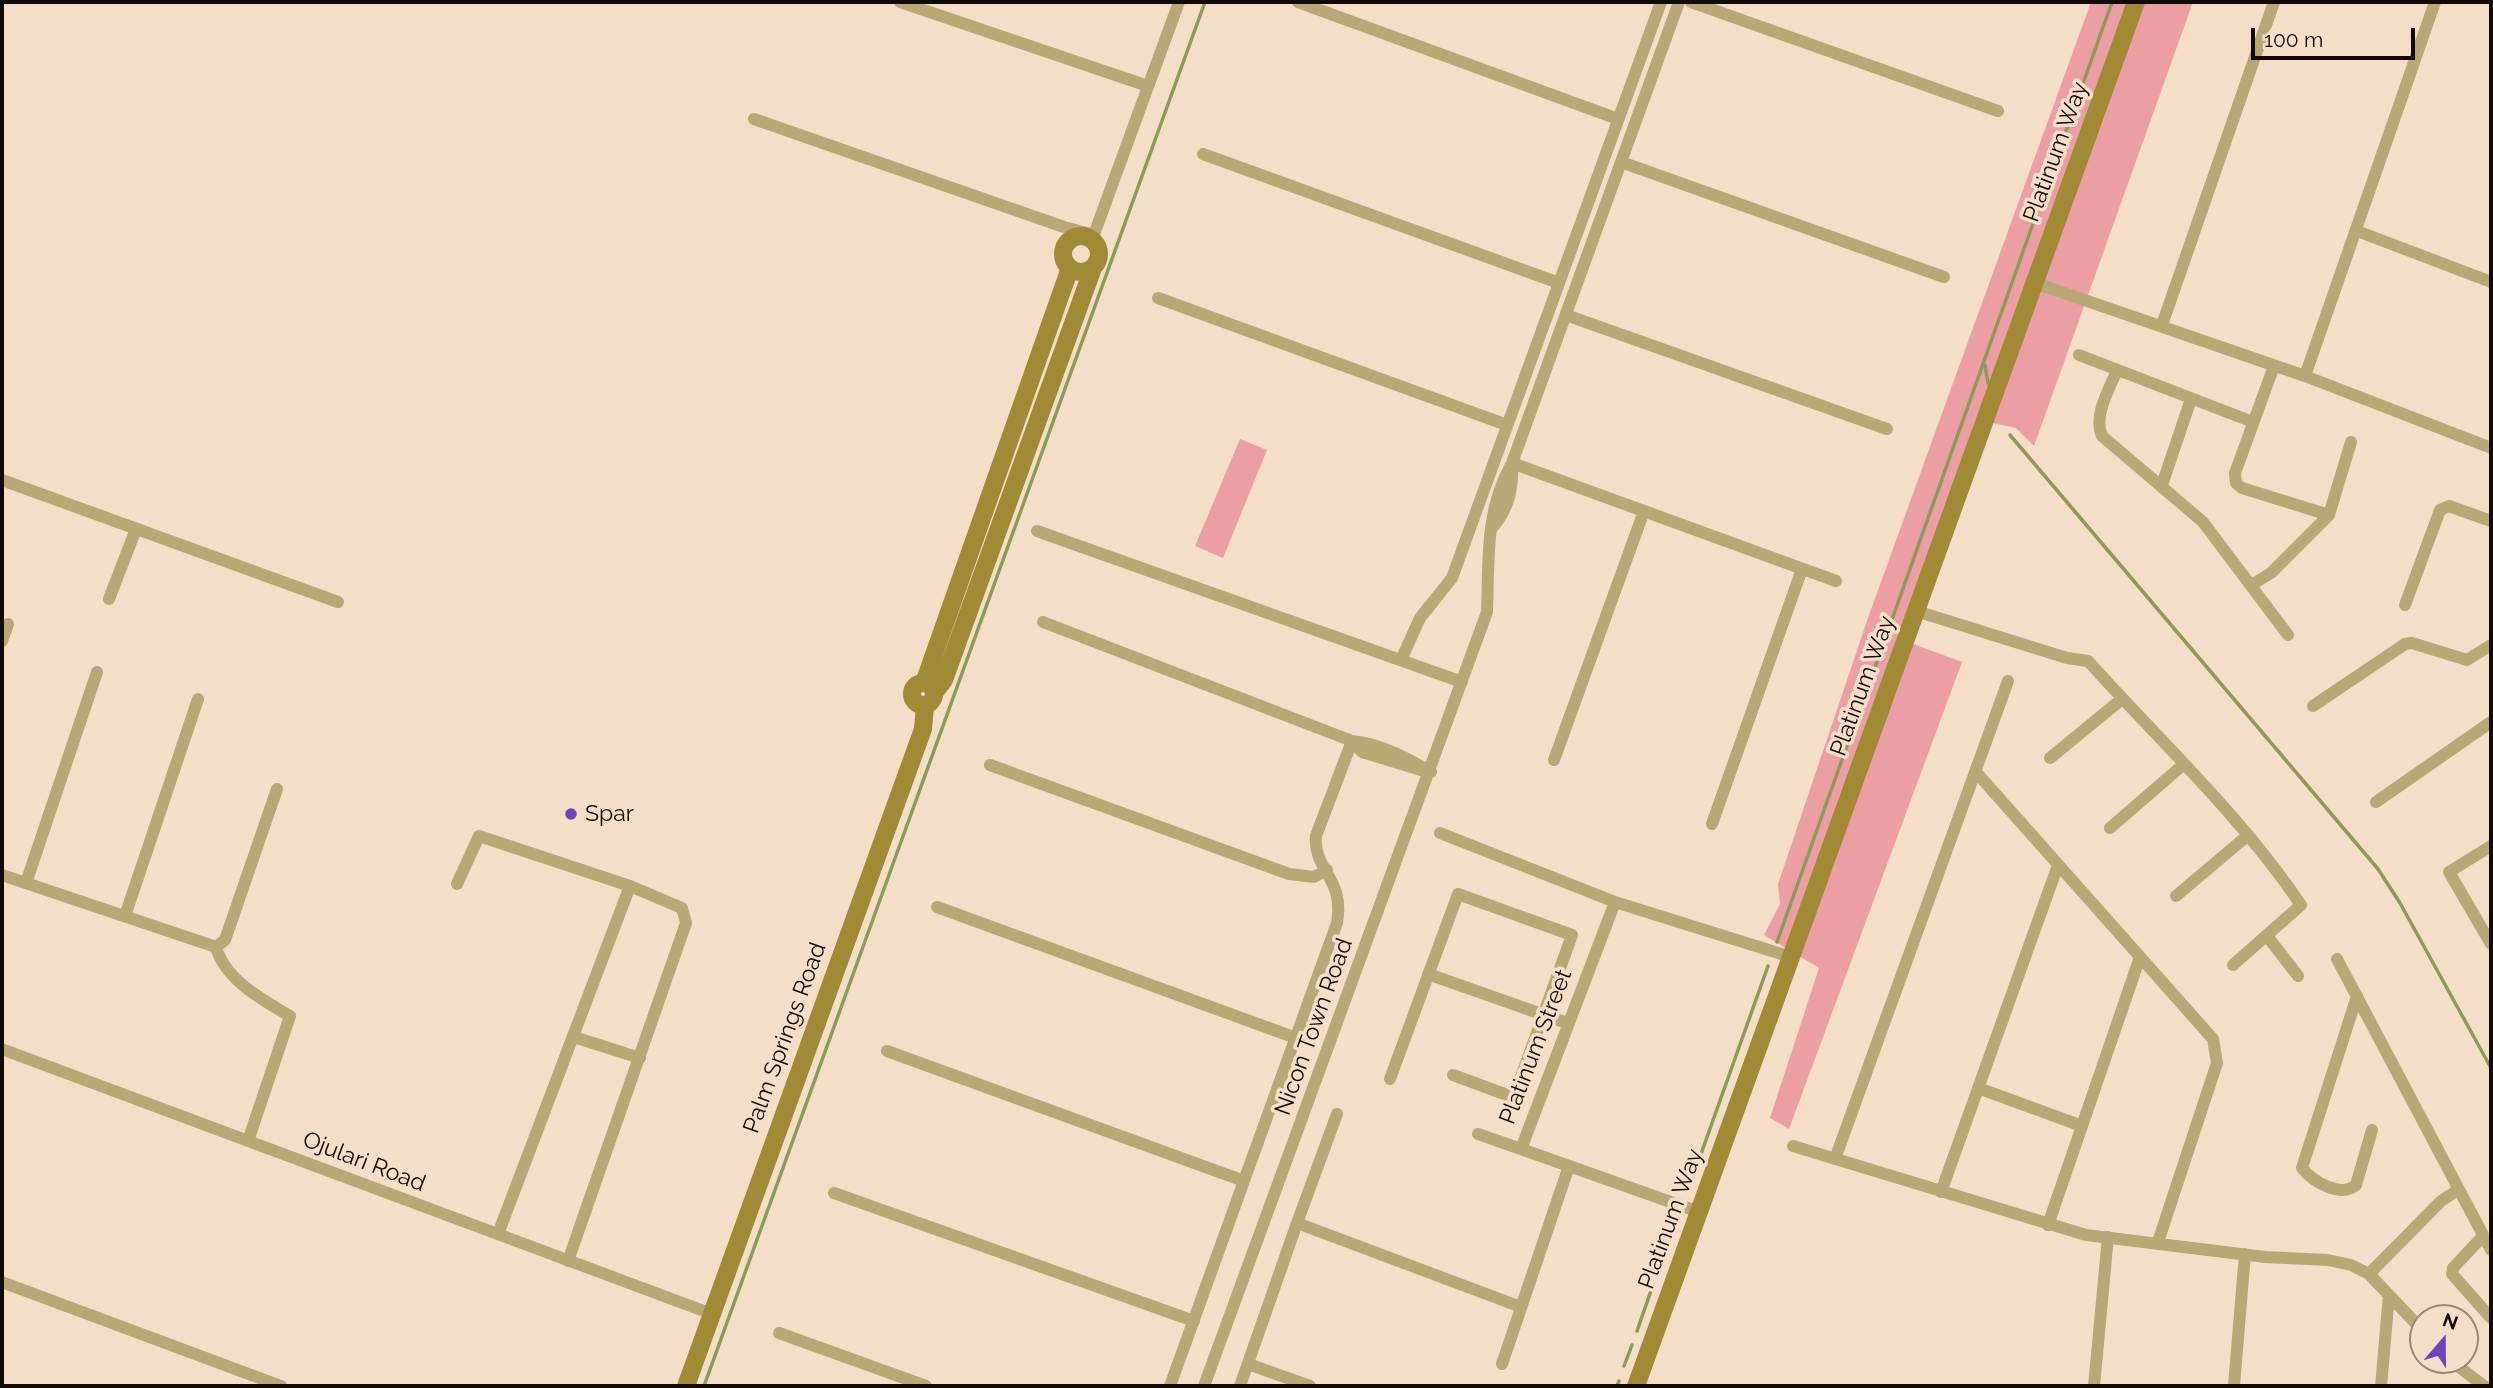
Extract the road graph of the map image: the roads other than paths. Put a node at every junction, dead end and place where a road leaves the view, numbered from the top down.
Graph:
1 (900, 2) edge
2 (1179, 2) edge
3 (1298, 2) edge
4 (1661, 2) edge
5 (1679, 2) edge
6 (1691, 2) edge
7 (2136, 2) edge
8 (2274, 2) edge
9 (2435, 2) edge
10 (1148, 86) junction
11 (1998, 111) dead end
12 (754, 119) dead end
13 (1618, 119) junction
14 (1203, 154) dead end
15 (1621, 162) junction
16 (2357, 231) junction
17 (1093, 237) junction
18 (1070, 268) junction
19 (1093, 268) junction
20 (1944, 277) dead end
21 (2491, 282) edge
22 (1559, 283) junction
23 (2035, 283) junction
24 (1158, 298) dead end
25 (1566, 315) junction
26 (2162, 325) junction
27 (2079, 355) dead end
28 (2274, 366) junction
29 (2116, 370) junction
30 (2305, 376) junction
31 (2191, 399) junction
32 (2253, 422) junction
33 (1507, 425) junction
34 (1887, 429) dead end
35 (2351, 442) dead end
36 (2491, 448) edge
37 (1512, 463) junction
38 (2, 480) edge
39 (2162, 485) junction
40 (1644, 511) junction
41 (2329, 515) junction
42 (2491, 521) edge
43 (136, 529) junction
44 (1037, 531) dead end
45 (1802, 569) junction
46 (1836, 581) dead end
47 (2253, 584) junction
48 (109, 599) dead end
49 (338, 602) dead end
50 (2404, 605) dead end
51 (1916, 611) junction
52 (1043, 622) dead end
53 (8, 624) dead end
54 (2288, 635) dead end
55 (2, 641) edge
56 (2491, 645) edge
57 (1401, 660) junction
58 (97, 672) dead end
59 (2008, 681) dead end
60 (1462, 682) junction
61 (928, 694) junction
62 (198, 699) dead end
63 (2122, 699) junction
64 (2313, 706) dead end
65 (2491, 722) edge
66 (1352, 741) junction
67 (2050, 758) dead end
68 (1554, 760) dead end
69 (2183, 764) junction
70 (990, 765) dead end
71 (1431, 772) junction
72 (1976, 772) junction
73 (276, 789) dead end
74 (2376, 802) dead end
75 (1712, 824) dead end
76 (2110, 828) dead end
77 (1440, 833) dead end
78 (2247, 836) junction
79 (2491, 846) edge
80 (2059, 865) junction
81 (1326, 870) junction
82 (2, 875) edge
83 (26, 883) junction
84 (457, 884) dead end
85 (630, 886) junction
86 (2176, 896) dead end
87 (1615, 902) junction
88 (937, 907) dead end
89 (125, 916) junction
90 (2267, 936) junction
91 (2491, 944) edge
92 (216, 947) junction
93 (1791, 957) junction
94 (2140, 957) junction
95 (2337, 959) dead end
96 (2233, 965) dead end
97 (1429, 974) junction
98 (2298, 976) dead end
99 (2357, 996) junction
100 (1544, 1017) junction
101 (1567, 1023) junction
102 (574, 1037) junction
103 (1296, 1038) junction
104 (2, 1049) edge
105 (887, 1051) dead end
106 (640, 1058) junction
107 (1453, 1075) dead end
108 (1390, 1079) dead end
109 (1978, 1088) junction
110 (1337, 1114) dead end
111 (2082, 1126) junction
112 (2372, 1130) dead end
113 (1478, 1134) dead end
114 (248, 1141) junction
115 (1793, 1146) dead end
116 (1521, 1149) junction
117 (1835, 1159) junction
118 (1569, 1166) junction
119 (1244, 1181) junction
120 (2458, 1191) junction
121 (1941, 1192) junction
122 (834, 1193) dead end
123 (1699, 1212) junction
124 (1297, 1223) junction
125 (2048, 1225) junction
126 (498, 1234) junction
127 (2483, 1236) junction
128 (2108, 1237) junction
129 (2158, 1242) junction
130 (2491, 1250) edge
131 (2245, 1254) junction
132 (568, 1261) junction
133 (2369, 1274) junction
134 (2, 1282) edge
135 (2389, 1295) junction
136 (1521, 1307) junction
137 (712, 1314) junction
138 (2409, 1316) edge
139 (2491, 1318) edge
140 (1194, 1321) junction
141 (779, 1334) dead end
142 (1248, 1364) junction
143 (1502, 1364) dead end
144 (2468, 1374) edge
145 (281, 1386) edge
146 (686, 1386) edge
147 (926, 1386) edge
148 (1170, 1386) edge
149 (1204, 1386) edge
150 (1240, 1386) edge
151 (1311, 1386) edge
152 (1636, 1386) edge
153 (2094, 1386) edge
154 (2234, 1386) edge
155 (2381, 1386) edge
156 (2483, 1386) edge

1 - 10 street
2 - 10 street
3 - 13 street
4 - 13 street
5 - 15 street, Nicon Town Road
6 - 11 street
7 - 23 street, Platinum Way
8 - 26 street
9 - 16 street
10 - 17 street
12 - 17 street
13 - 22 street
14 - 22 street
15 - 20 street
15 - 25 street, Nicon Town Road
16 - 21 street
16 - 30 street
17 - 18 street
17 - 19 street
18 - 19 street
18 - 61 street
19 - 61 street
22 - 33 street
23 - 26 street
23 - 51 street, Platinum Way
24 - 33 street
25 - 34 street
25 - 37 street, Nicon Town Road
26 - 28 street
27 - 29 street
28 - 30 street
28 - 32 street
29 - 31 street
29 - 39 street
30 - 36 street
31 - 32 street
31 - 39 street
32 - 41 street
33 - 57 street
35 - 41 street
37 - 40 street
37 - 60 street, Nicon Town Road
38 - 43 street
39 - 47 street
40 - 45 street
40 - 68 street
41 - 47 street
42 - 50 street
43 - 48 street
43 - 49 street
44 - 57 street
45 - 46 street
45 - 75 street
47 - 54 street
51 - 63 street
51 - 93 street, Platinum Way
52 - 66 street
53 - 55 street
56 - 64 street
57 - 60 street
58 - 83 street
59 - 72 street
60 - 71 street, Nicon Town Road
61 - 137 street, Palm Springs Road
62 - 89 street
63 - 67 street
63 - 69 street
65 - 74 street
66 - 71 street
66 - 81 street
69 - 76 street
69 - 78 street
70 - 81 street
71 - 149 street, Nicon Town Road
72 - 80 street
72 - 117 street
73 - 92 street
77 - 87 street
78 - 86 street
78 - 90 street
79 - 91 street
80 - 94 street
80 - 109 street
81 - 103 street
82 - 83 street
83 - 89 street
84 - 85 street
85 - 102 street
85 - 106 street
87 - 93 street
87 - 101 street, Platinum Street
88 - 103 street
89 - 92 street
90 - 96 street
90 - 98 street
92 - 114 street
93 - 123 street, Platinum Way
94 - 111 street
94 - 129 street
95 - 99 street
97 - 100 street
97 - 100 street
97 - 108 street
99 - 112 street
99 - 120 street
100 - 101 street
100 - 107 street
101 - 116 street, Platinum Street
102 - 106 street
102 - 126 street
103 - 119 street
104 - 114 street, Ojulari Road
105 - 119 street
106 - 132 street
109 - 111 street
109 - 121 street
110 - 124 street
111 - 125 street
113 - 116 street
114 - 126 street, Ojulari Road
115 - 117 street
116 - 118 street, Platinum Street
117 - 121 street
118 - 123 street, Platinum Street
118 - 136 street
119 - 140 street
120 - 127 street
120 - 133 street
121 - 125 street
122 - 140 street
123 - 152 street, Platinum Way
124 - 136 street
124 - 142 street
125 - 128 street
126 - 132 street, Ojulari Road
127 - 130 street
127 - 139 street
128 - 129 street
128 - 153 street
129 - 131 street
131 - 133 street
131 - 154 street
132 - 137 street, Ojulari Road
133 - 135 street
134 - 145 street
135 - 138 street
135 - 155 street
136 - 143 street
137 - 146 street, Palm Springs Road
140 - 148 street
141 - 147 street
142 - 150 street
142 - 151 street
144 - 156 street

